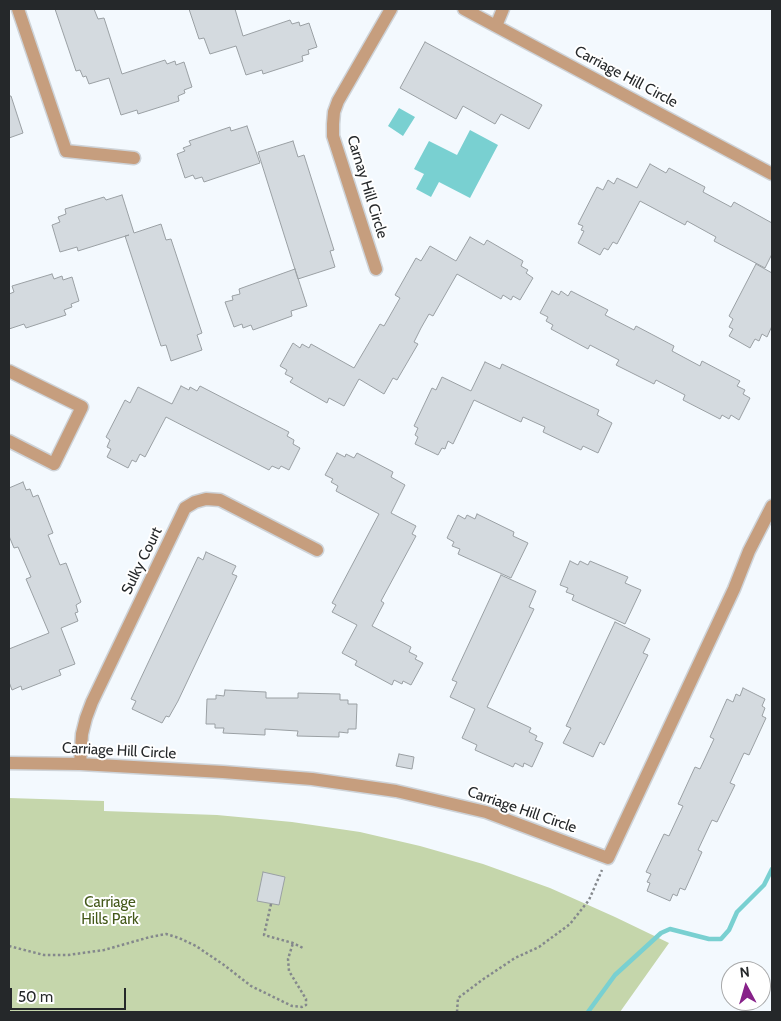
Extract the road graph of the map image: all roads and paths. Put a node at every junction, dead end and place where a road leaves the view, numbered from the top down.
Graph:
1 (18, 9) edge
2 (391, 9) edge
3 (464, 9) edge
4 (504, 9) edge
5 (496, 26) junction
6 (134, 158) dead end
7 (772, 174) edge
8 (376, 269) dead end
9 (9, 371) edge
10 (9, 441) edge
11 (772, 506) edge
12 (317, 550) dead end
13 (9, 763) edge
14 (80, 764) junction
15 (608, 858) junction
16 (272, 904) dead end
17 (293, 943) junction
18 (9, 946) edge
19 (303, 948) dead end
20 (457, 1012) edge

1 - 6 street
2 - 8 street, Carnay Hill Circle
3 - 5 street, Carriage Hill Circle
4 - 5 street
5 - 7 street, Carriage Hill Circle
9 - 10 street
11 - 15 street
12 - 14 street, Sulky Court
13 - 14 street, Carriage Hill Circle
14 - 15 street, Carriage Hill Circle
15 - 20 path
16 - 17 path
17 - 18 path
17 - 19 path

